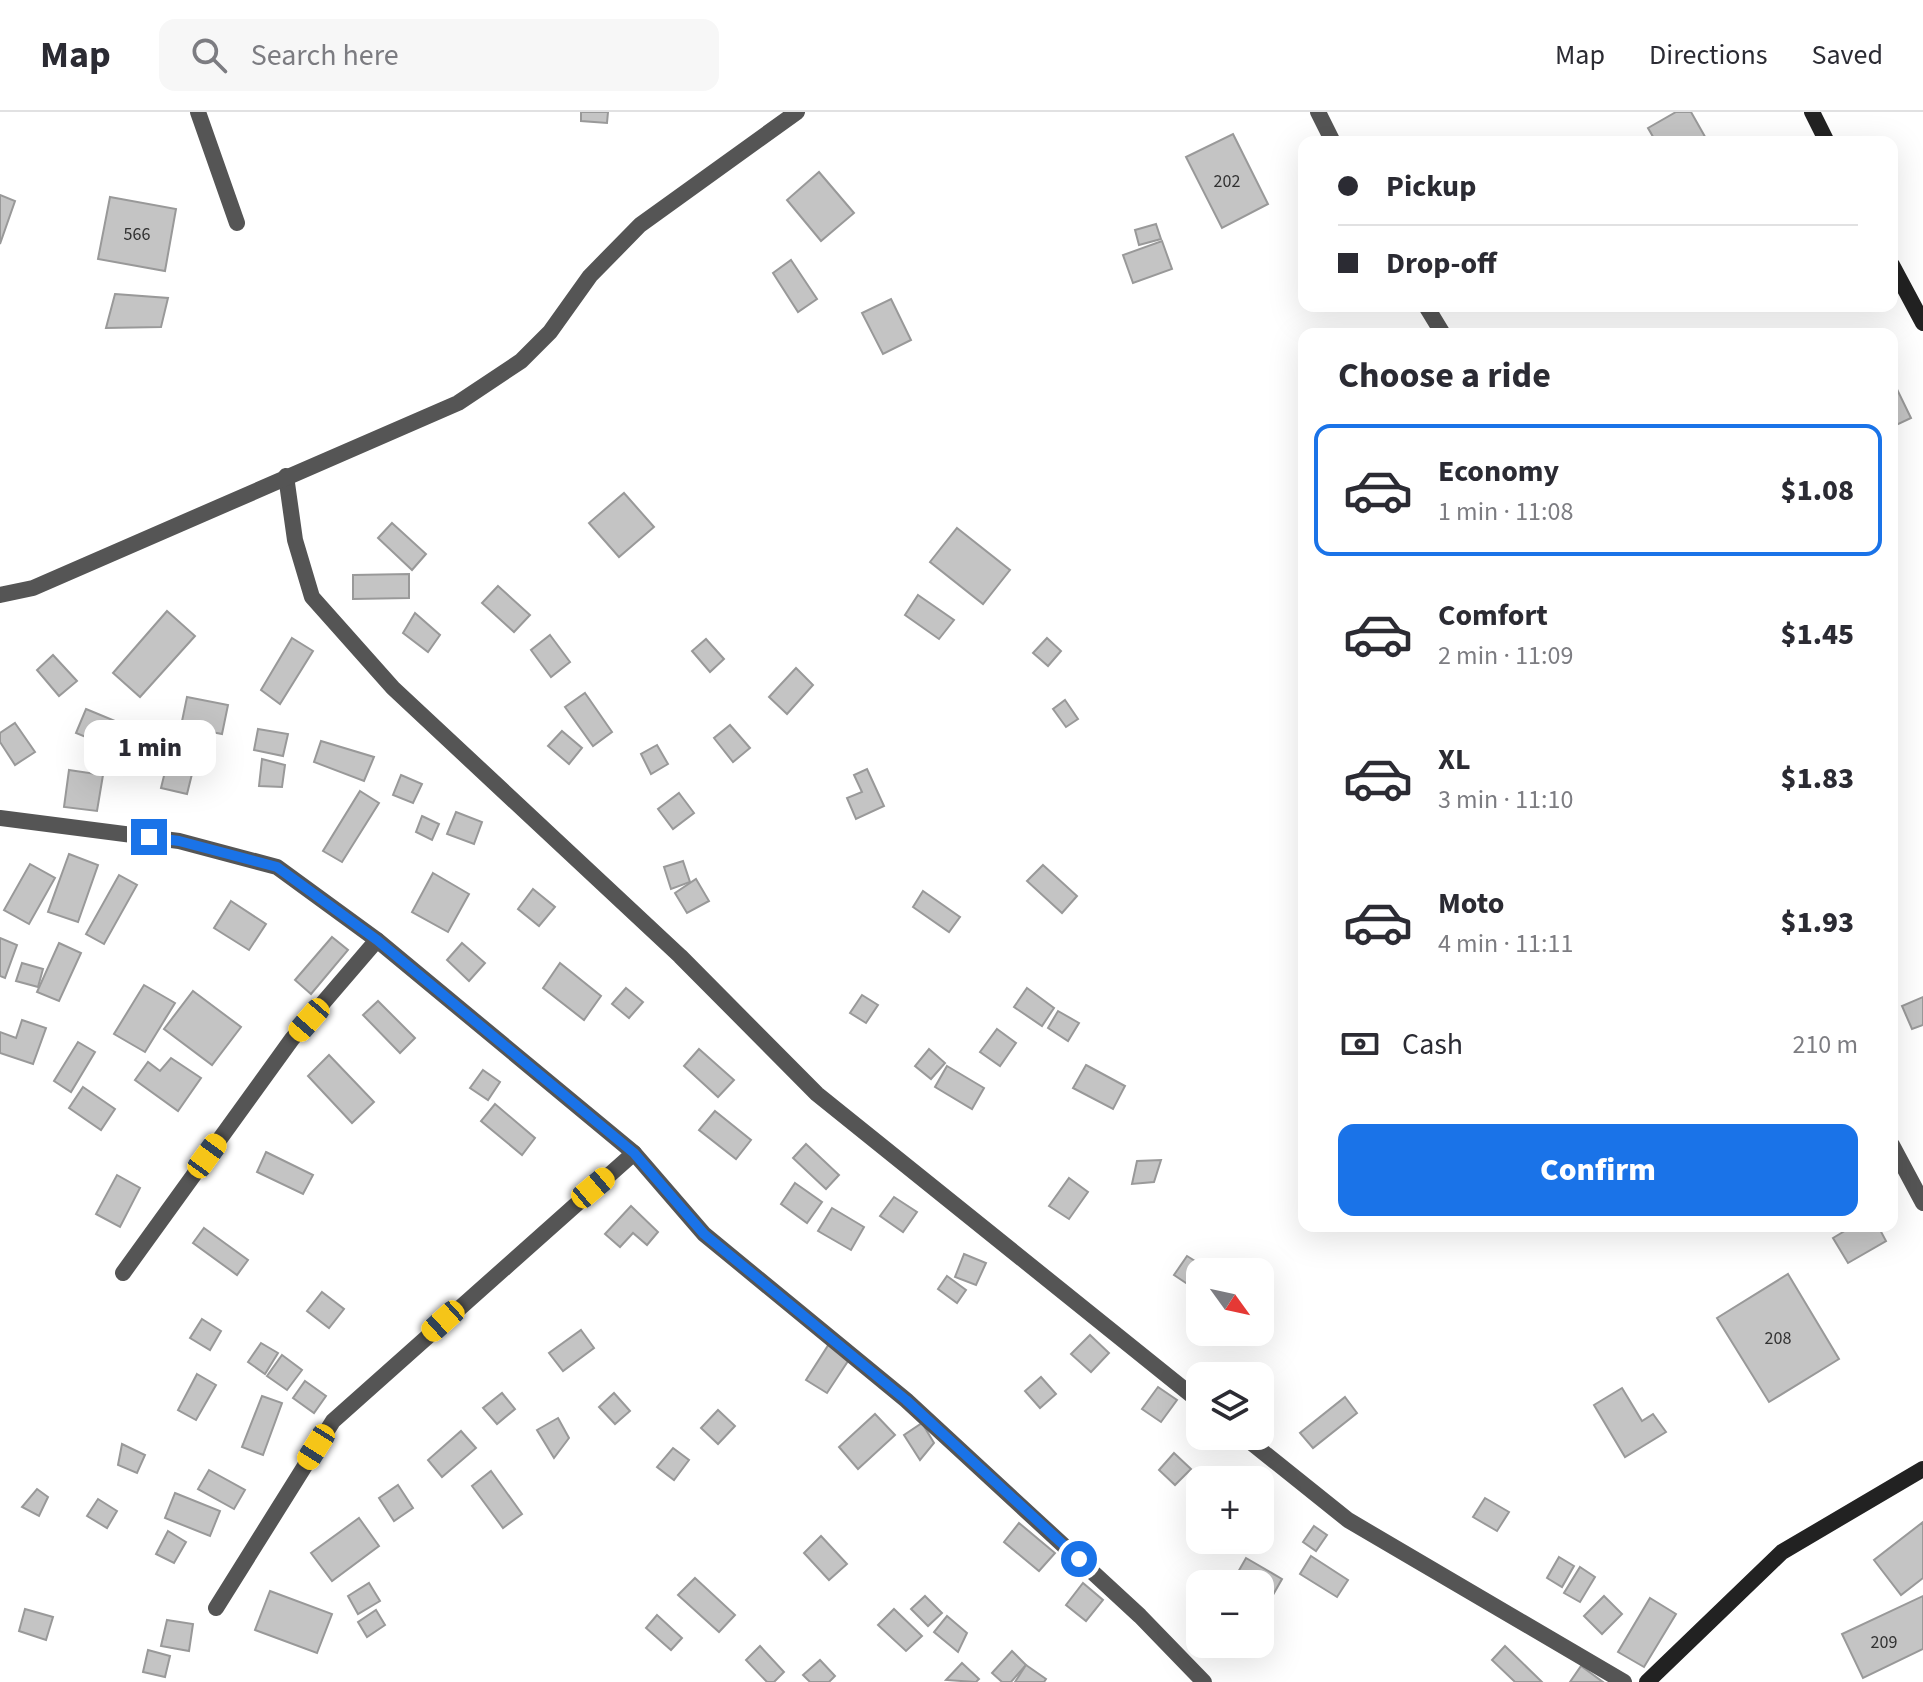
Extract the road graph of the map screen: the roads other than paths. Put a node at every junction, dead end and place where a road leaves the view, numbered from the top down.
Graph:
1 (198, 112) edge
2 (797, 112) edge
3 (1318, 112) edge
4 (1812, 112) edge
5 (1330, 136) edge
6 (1824, 136) edge
7 (237, 223) dead end
8 (1898, 276) edge
9 (1923, 323) edge
10 (286, 476) junction
11 (0, 595) edge
12 (0, 818) edge
13 (377, 940) junction
14 (634, 1153) junction
15 (1898, 1156) edge
16 (1923, 1203) edge
17 (123, 1273) dead end
18 (1186, 1391) edge
19 (1260, 1450) edge
20 (1923, 1469) edge
21 (216, 1608) dead end
22 (1204, 1682) edge
23 (1624, 1682) edge
24 (1647, 1682) edge

1 - 7 street
2 - 10 street
3 - 5 street
4 - 6 street
8 - 9 street
10 - 11 street
10 - 18 street
12 - 13 street
13 - 14 street
13 - 17 street
14 - 21 street
14 - 22 street
15 - 16 street
19 - 23 street
20 - 24 street

